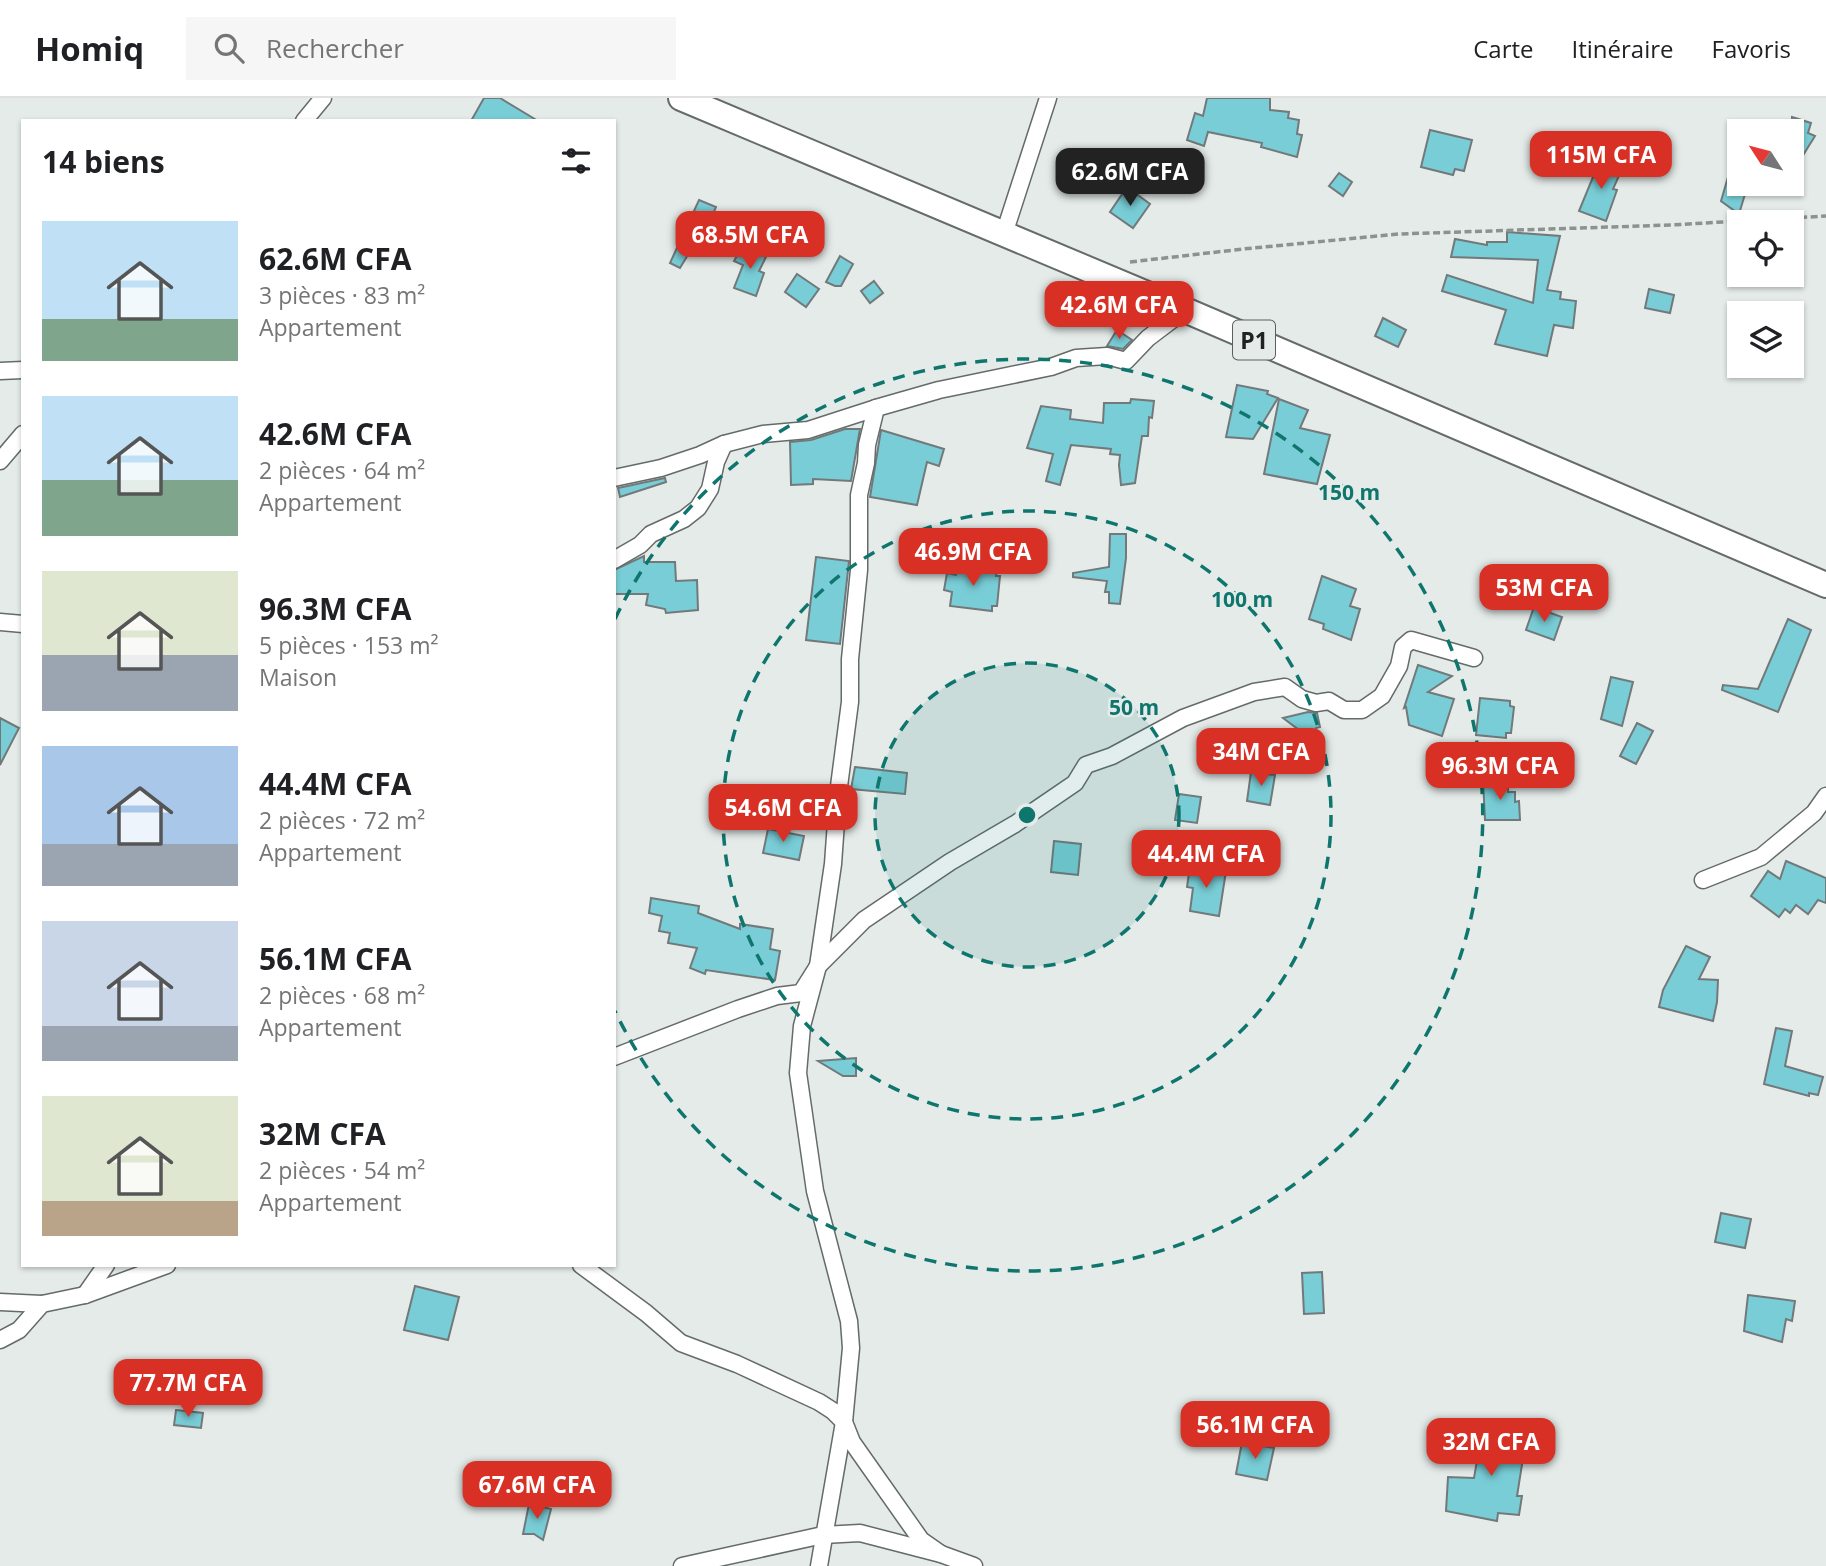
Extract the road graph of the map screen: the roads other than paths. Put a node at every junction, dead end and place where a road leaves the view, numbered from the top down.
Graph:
1 (323, 98) edge
2 (681, 98) edge
3 (1048, 98) edge
4 (306, 119) edge
5 (1004, 234) junction
6 (1185, 310) junction
7 (21, 370) edge
8 (0, 371) edge
9 (876, 408) junction
10 (21, 436) edge
11 (724, 443) junction
12 (0, 461) edge
13 (616, 478) edge
14 (616, 558) edge
15 (1826, 585) edge
16 (0, 622) edge
17 (21, 624) edge
18 (1474, 657) dead end
19 (1826, 796) edge
20 (1703, 880) dead end
21 (818, 966) junction
22 (616, 1056) edge
23 (105, 1267) edge
24 (162, 1267) edge
25 (584, 1267) edge
26 (85, 1295) junction
27 (0, 1303) edge
28 (42, 1304) junction
29 (0, 1340) edge
30 (844, 1422) junction
31 (822, 1535) junction
32 (941, 1554) junction
33 (682, 1566) edge
34 (819, 1566) edge
35 (974, 1566) edge

1 - 4 street
2 - 5 main road, P1
3 - 5 street
5 - 6 main road, P1
6 - 9 street
6 - 15 main road, P1
7 - 8 street
9 - 11 street
9 - 21 street
10 - 12 street
11 - 13 street
11 - 14 street
16 - 17 street
18 - 21 street
19 - 20 street
21 - 22 street
21 - 30 street
23 - 26 street
24 - 26 street
25 - 30 street
26 - 28 street
27 - 28 street
28 - 29 street
30 - 31 street
30 - 32 street
31 - 32 street
31 - 33 street
31 - 34 street
32 - 35 street

